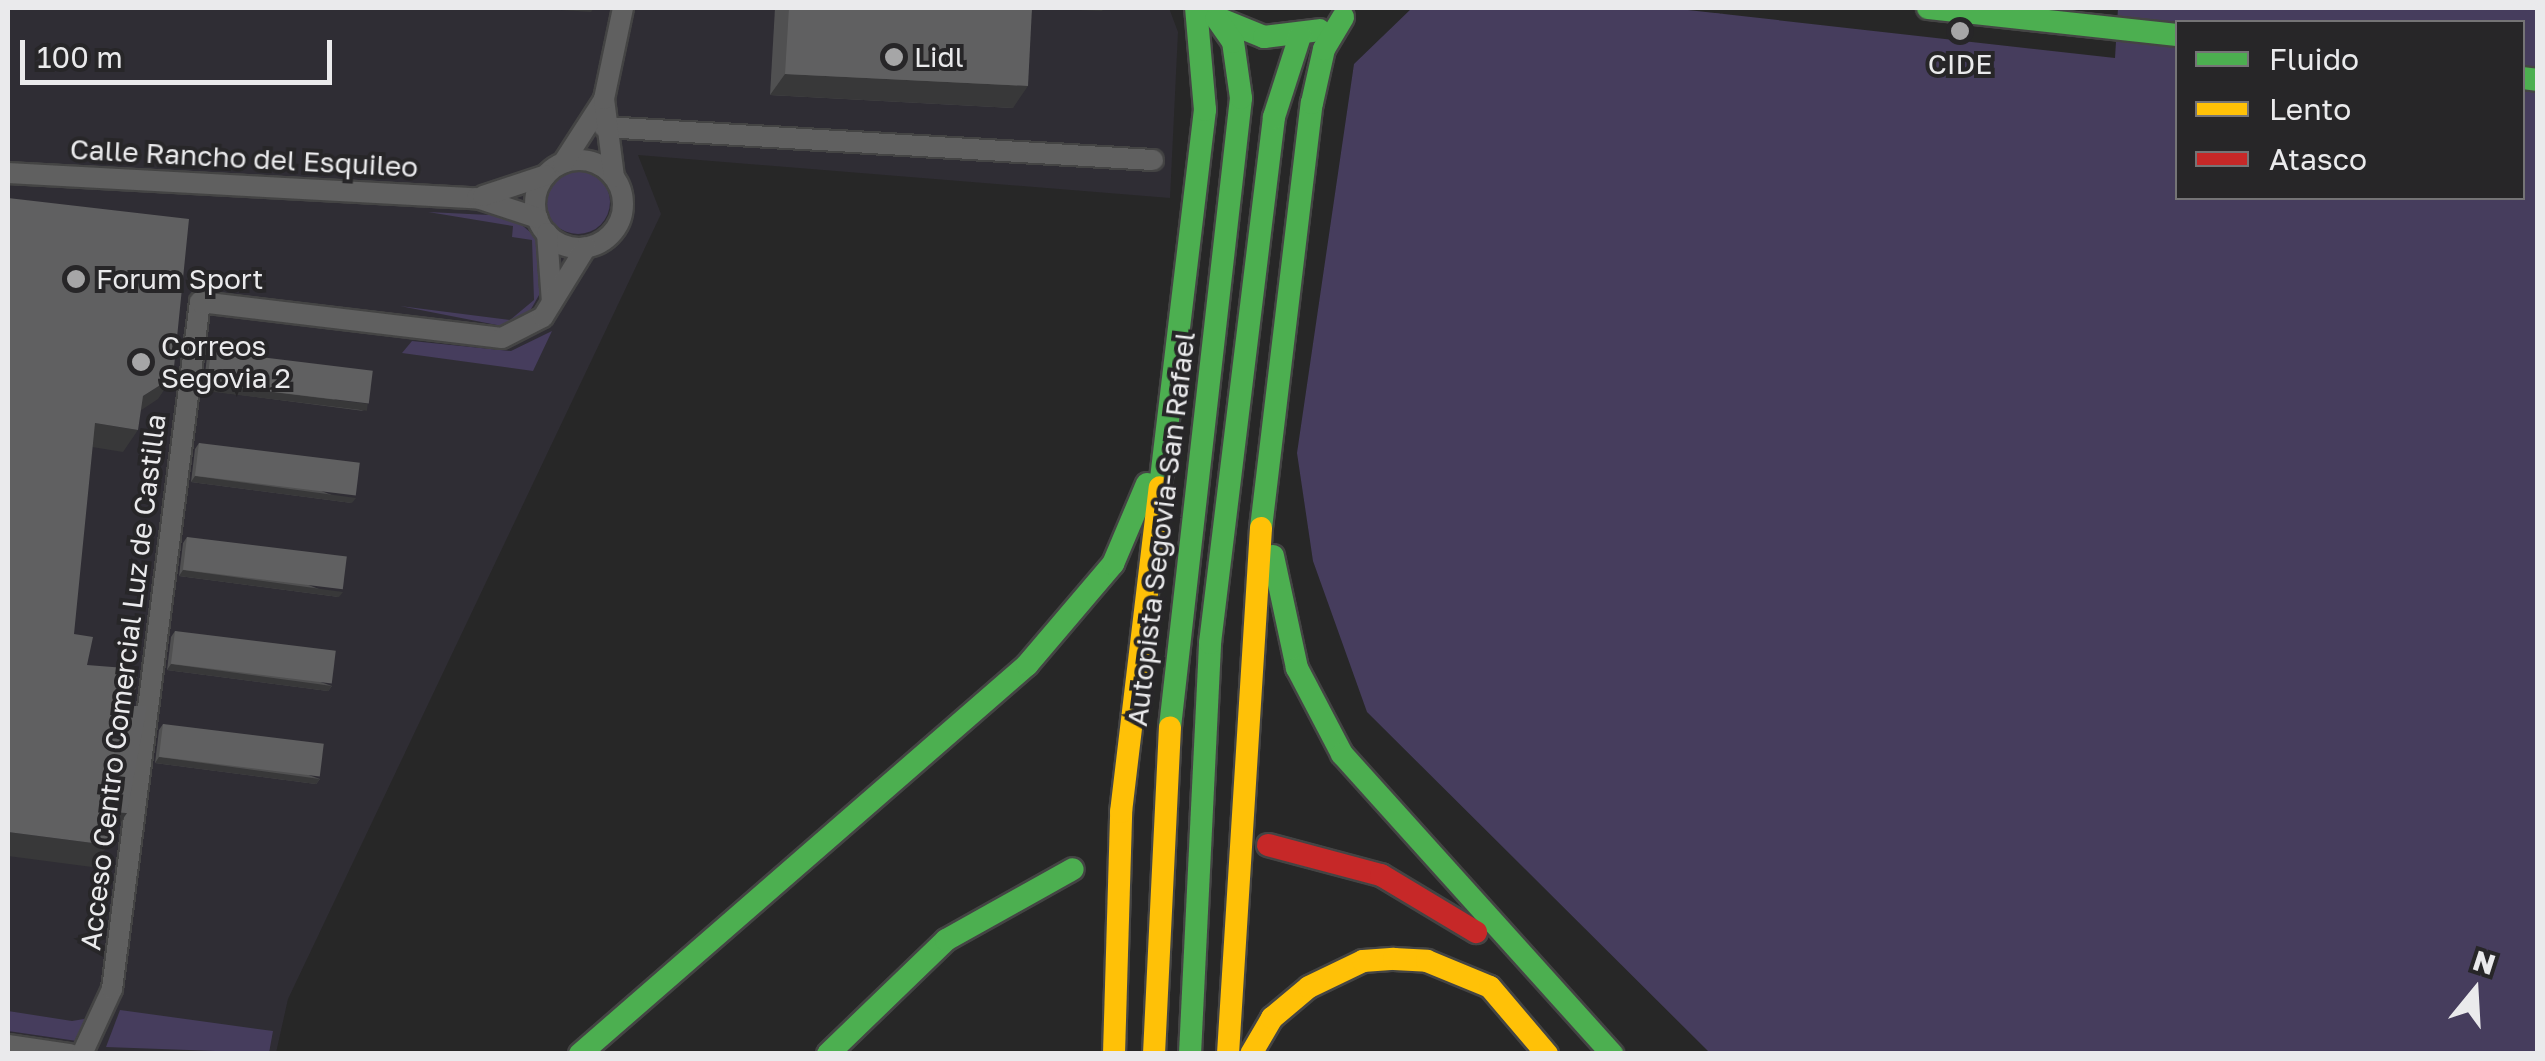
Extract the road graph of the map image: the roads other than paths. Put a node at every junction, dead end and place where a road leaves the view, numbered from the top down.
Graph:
1 (624, 8) edge
2 (1928, 8) edge
3 (1205, 11) edge
4 (1349, 12) edge
5 (2175, 35) edge
6 (1300, 36) junction
7 (604, 99) junction
8 (604, 127) junction
9 (1153, 160) dead end
10 (554, 169) junction
11 (8, 173) edge
12 (614, 178) junction
13 (477, 198) junction
14 (542, 226) junction
15 (586, 247) junction
16 (552, 304) junction
17 (1166, 423) junction
18 (1270, 442) junction
19 (1268, 844) dead end
20 (1072, 869) dead end
21 (8, 1045) edge
22 (70, 1054) edge
23 (82, 1054) edge
24 (580, 1054) edge
25 (828, 1054) edge
26 (1114, 1054) edge
27 (1154, 1054) edge
28 (1190, 1054) edge
29 (1228, 1054) edge
30 (1251, 1054) edge
31 (1546, 1054) edge
32 (1610, 1054) edge

1 - 7 street
2 - 5 main road
3 - 6 main road
3 - 17 main road
3 - 27 main road, Autopista Segovia-San Rafael
4 - 6 main road
4 - 18 main road
6 - 28 main road
7 - 8 street
7 - 10 street
8 - 9 street
8 - 12 street
10 - 12 street
10 - 13 street, Calle Rancho del Esquileo
10 - 14 street
11 - 13 street, Calle Rancho del Esquileo
12 - 15 street
13 - 14 street, Calle Rancho del Esquileo
14 - 15 street
14 - 16 street
15 - 16 street, Acceso Centro Comercial Luz de Castilla
16 - 23 street, Acceso Centro Comercial Luz de Castilla
17 - 24 main road
17 - 26 main road
18 - 29 main road
18 - 32 main road
19 - 32 main road
20 - 25 main road
21 - 22 street
30 - 31 main road

